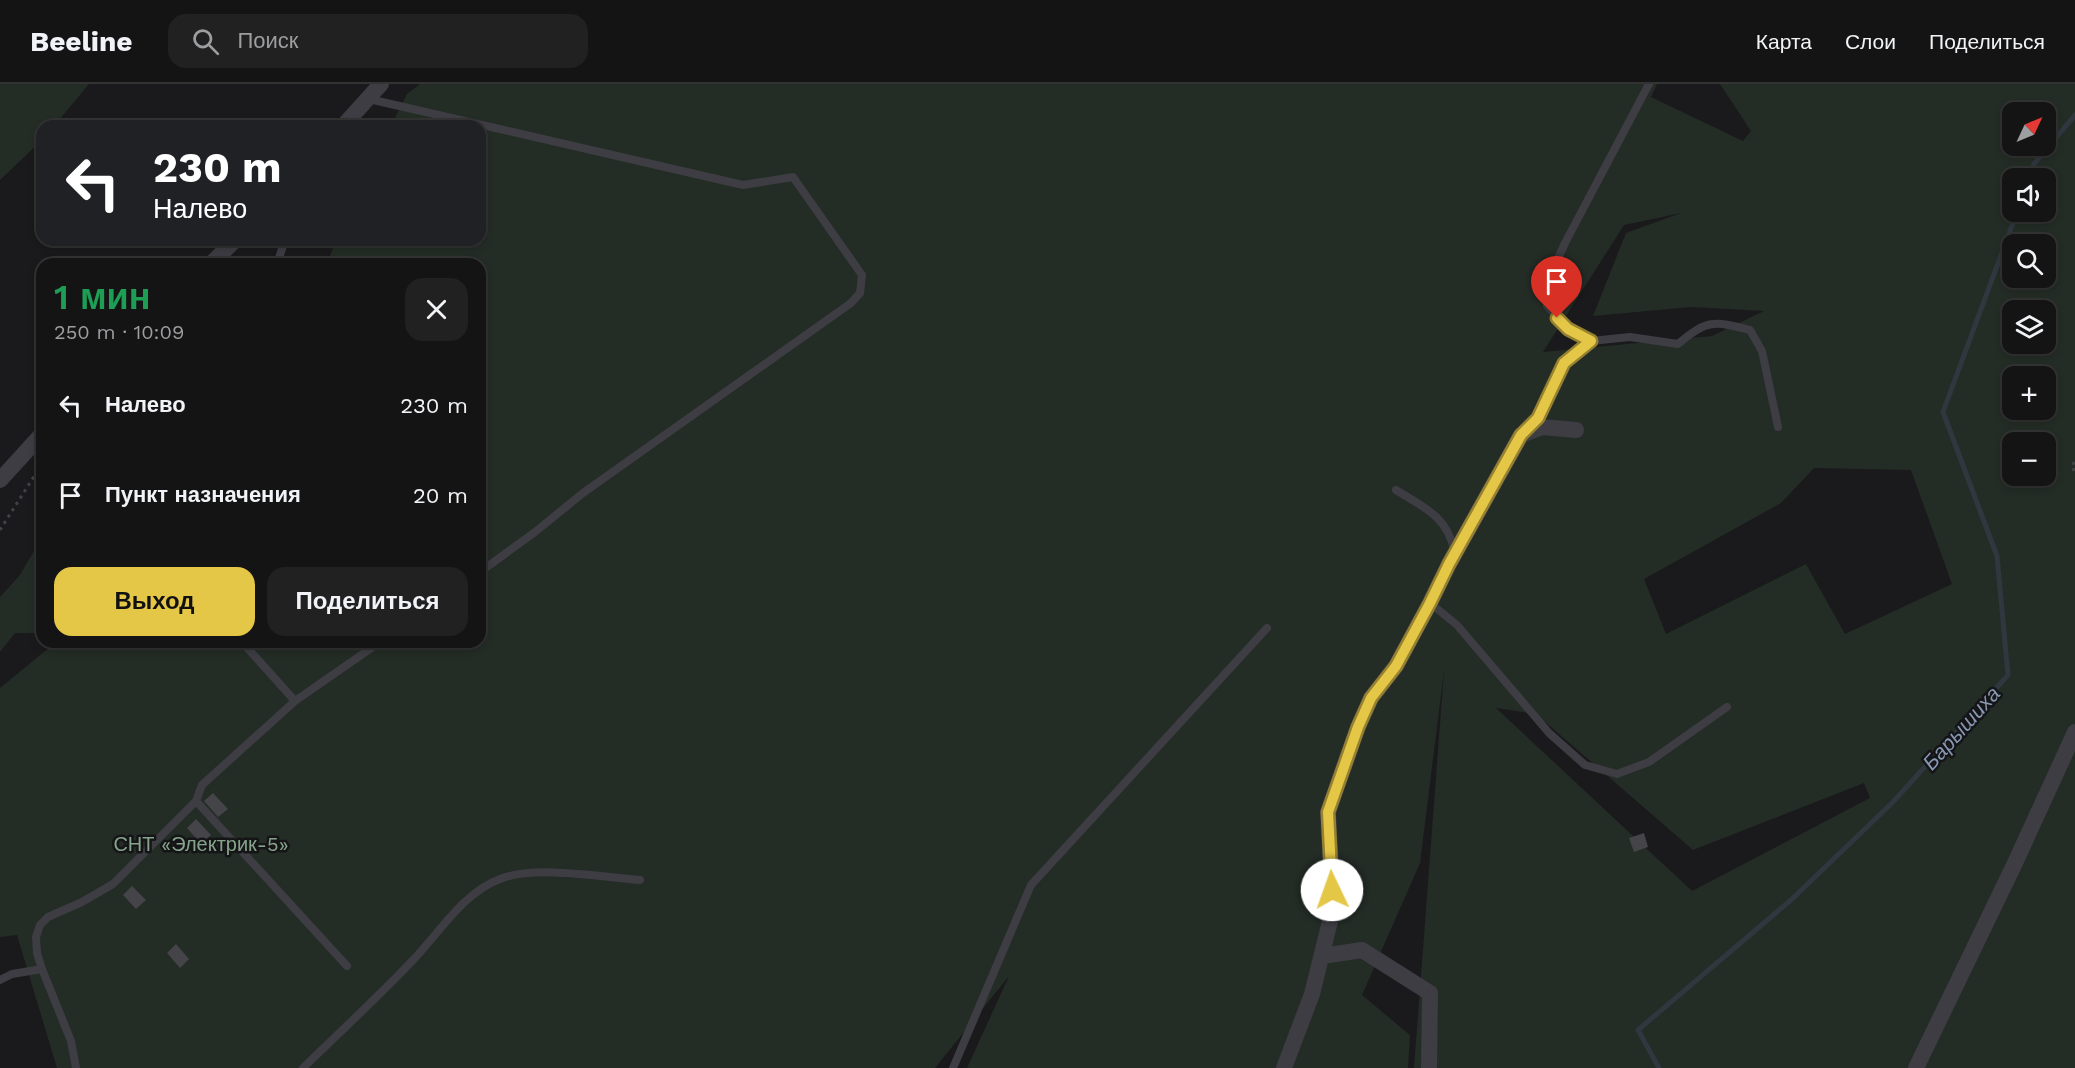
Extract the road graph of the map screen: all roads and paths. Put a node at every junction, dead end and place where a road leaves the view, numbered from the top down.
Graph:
1 (381, 84) edge
2 (1649, 84) edge
3 (368, 99) junction
4 (349, 120) edge
5 (358, 120) edge
6 (460, 120) edge
7 (486, 126) edge
8 (229, 246) edge
9 (217, 258) edge
10 (1591, 341) junction
11 (1778, 427) dead end
12 (1576, 430) dead end
13 (1521, 435) junction
14 (36, 440) edge
15 (30, 446) junction
16 (36, 459) edge
17 (2075, 463) edge
18 (36, 473) edge
19 (2075, 474) edge
20 (0, 480) edge
21 (1396, 490) dead end
22 (0, 530) edge
23 (1455, 554) junction
24 (486, 568) edge
25 (1430, 603) junction
26 (1267, 628) dead end
27 (247, 648) edge
28 (371, 648) edge
29 (295, 700) junction
30 (1727, 707) dead end
31 (2075, 732) edge
32 (196, 801) junction
33 (640, 880) dead end
34 (1322, 956) junction
35 (347, 966) dead end
36 (42, 969) junction
37 (0, 980) edge
38 (76, 1068) edge
39 (303, 1068) edge
40 (953, 1068) edge
41 (1284, 1068) edge
42 (1429, 1068) edge
43 (1916, 1068) edge

1 - 3 street
2 - 10 lane
3 - 4 street
3 - 5 lane
3 - 6 lane
7 - 24 lane
8 - 9 street
10 - 11 lane
10 - 13 lane
12 - 13 street
13 - 23 street
14 - 15 street
15 - 16 path
15 - 20 street
17 - 19 path
18 - 22 path
21 - 23 lane
23 - 25 street
25 - 30 lane
25 - 34 street
26 - 40 lane
27 - 29 lane
28 - 29 lane
29 - 32 lane
31 - 43 street
32 - 35 lane
32 - 36 lane
33 - 39 lane
34 - 41 street
34 - 42 street
36 - 37 lane
36 - 38 lane

